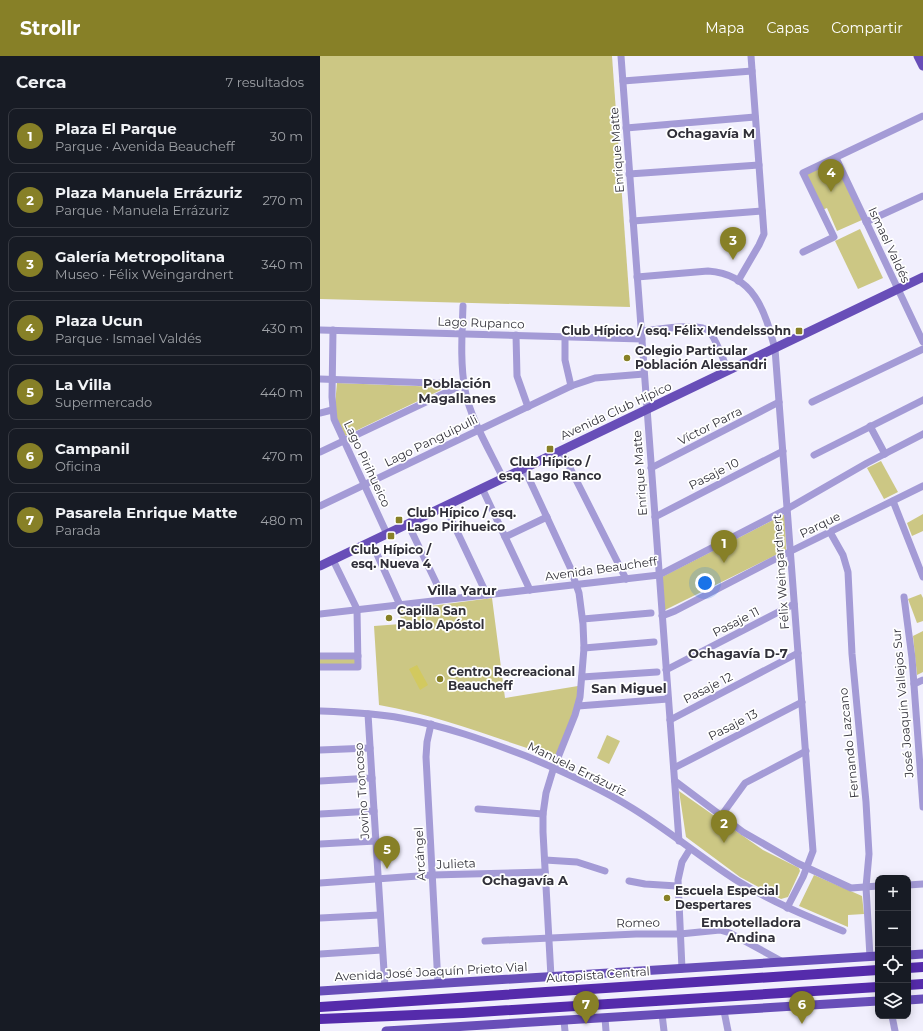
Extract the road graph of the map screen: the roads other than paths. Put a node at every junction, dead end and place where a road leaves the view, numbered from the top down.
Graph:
1 (621, 56) edge
2 (751, 56) edge
3 (752, 71) junction
4 (623, 81) junction
5 (923, 116) edge
6 (755, 118) junction
7 (626, 128) junction
8 (836, 158) junction
9 (759, 165) junction
10 (630, 174) junction
11 (923, 196) edge
12 (762, 211) junction
13 (633, 221) junction
14 (866, 222) junction
15 (803, 252) dead end
16 (637, 277) junction
17 (923, 277) edge
18 (738, 281) junction
19 (898, 289) junction
20 (463, 306) dead end
21 (320, 330) edge
22 (333, 330) junction
23 (641, 331) junction
24 (462, 334) junction
25 (516, 336) junction
26 (565, 337) junction
27 (642, 339) junction
28 (923, 342) edge
29 (775, 349) junction
30 (923, 349) edge
31 (728, 371) junction
32 (644, 374) junction
33 (320, 379) edge
34 (332, 379) junction
35 (464, 384) junction
36 (571, 386) junction
37 (923, 400) edge
38 (779, 402) junction
39 (812, 402) dead end
40 (528, 407) junction
41 (332, 410) junction
42 (647, 410) junction
43 (320, 413) edge
44 (870, 426) junction
45 (480, 430) junction
46 (923, 434) edge
47 (343, 441) junction
48 (561, 450) junction
49 (783, 451) junction
50 (320, 452) edge
51 (885, 454) junction
52 (814, 455) dead end
53 (524, 468) junction
54 (651, 468) junction
55 (503, 478) junction
56 (364, 485) junction
57 (923, 486) edge
58 (482, 488) junction
59 (893, 501) junction
60 (320, 506) edge
61 (445, 506) junction
62 (787, 509) junction
63 (547, 517) junction
64 (655, 517) junction
65 (408, 524) junction
66 (830, 532) junction
67 (387, 534) junction
68 (505, 537) junction
69 (371, 542) junction
70 (790, 551) junction
71 (333, 560) junction
72 (320, 566) edge
73 (659, 575) junction
74 (923, 577) edge
75 (626, 579) junction
76 (577, 584) junction
77 (530, 590) junction
78 (487, 595) junction
79 (904, 597) dead end
80 (444, 600) junction
81 (400, 604) junction
82 (794, 604) junction
83 (357, 609) junction
84 (651, 613) dead end
85 (320, 614) edge
86 (662, 616) junction
87 (582, 619) junction
88 (654, 642) dead end
89 (584, 648) junction
90 (798, 653) junction
91 (320, 656) edge
92 (358, 656) junction
93 (320, 668) edge
94 (666, 670) junction
95 (657, 672) dead end
96 (582, 677) junction
97 (923, 680) edge
98 (914, 684) junction
99 (668, 699) junction
100 (802, 702) junction
101 (578, 706) junction
102 (320, 711) edge
103 (368, 714) junction
104 (670, 720) junction
105 (431, 724) junction
106 (370, 748) junction
107 (320, 750) edge
108 (806, 752) junction
109 (554, 768) junction
110 (674, 768) junction
111 (372, 778) junction
112 (320, 781) edge
113 (675, 782) junction
114 (923, 806) edge
115 (478, 809) dead end
116 (374, 811) junction
117 (320, 814) edge
118 (543, 814) junction
119 (721, 816) junction
120 (376, 841) junction
121 (679, 841) junction
122 (320, 844) edge
123 (690, 848) junction
124 (545, 860) junction
125 (807, 868) junction
126 (605, 871) dead end
127 (545, 872) junction
128 (432, 876) junction
129 (378, 878) junction
130 (629, 881) dead end
131 (320, 883) edge
132 (923, 884) edge
133 (911, 885) edge
134 (677, 886) junction
135 (875, 886) edge
136 (866, 887) junction
137 (787, 908) junction
138 (380, 915) junction
139 (320, 918) edge
140 (843, 931) dead end
141 (680, 934) junction
142 (549, 938) junction
143 (485, 941) dead end
144 (382, 950) junction
145 (320, 954) edge
146 (923, 954) edge
147 (911, 955) edge
148 (874, 957) edge
149 (783, 962) junction
150 (923, 967) edge
151 (911, 968) edge
152 (682, 969) junction
153 (875, 970) edge
154 (551, 977) junction
155 (438, 984) junction
156 (923, 984) edge
157 (911, 985) edge
158 (385, 987) junction
159 (875, 987) edge
160 (320, 991) edge
161 (923, 999) edge
162 (911, 1000) edge
163 (875, 1001) edge
164 (320, 1002) edge
165 (348, 1004) junction
166 (320, 1007) edge
167 (724, 1011) junction
168 (662, 1014) junction
169 (605, 1018) junction
170 (320, 1019) edge
171 (893, 1019) edge
172 (564, 1020) junction
173 (500, 1028) edge
174 (432, 1030) edge
175 (386, 1031) edge
176 (565, 1031) edge
177 (606, 1031) edge
178 (664, 1031) edge
179 (728, 1031) edge
180 (895, 1031) edge

1 - 4 street, Enrique Matte
2 - 3 street
3 - 4 street
3 - 6 street
4 - 7 street, Enrique Matte
5 - 8 street
6 - 7 street
6 - 9 street
7 - 10 street, Enrique Matte
8 - 14 street, Ismael Valdés
8 - 15 street
9 - 10 street
9 - 12 street
10 - 13 street, Enrique Matte
11 - 14 street
12 - 13 street
12 - 18 street
13 - 16 street, Enrique Matte
14 - 19 street, Ismael Valdés
16 - 18 street, Félix Weingardnert
16 - 23 street, Enrique Matte
17 - 19 main road, Avenida Club Hípico
18 - 29 street, Félix Weingardnert
19 - 28 street, Ismael Valdés
19 - 29 main road, Avenida Club Hípico
20 - 24 street
21 - 22 street, Lago Rupanco
22 - 24 street, Lago Rupanco
22 - 34 street, Lago Pirihueico
23 - 27 street, Enrique Matte
23 - 31 street
24 - 25 street, Lago Rupanco
24 - 35 street
25 - 26 street, Lago Rupanco
25 - 40 street
26 - 27 street, Lago Rupanco
26 - 36 street
27 - 32 street, Enrique Matte
29 - 31 main road, Avenida Club Hípico
29 - 38 street, Félix Weingardnert
30 - 39 street
31 - 42 main road, Avenida Club Hípico
32 - 36 street, Lago Panguipulli
32 - 42 street, Enrique Matte
33 - 34 street
34 - 35 street
34 - 41 street, Lago Pirihueico
35 - 45 street
35 - 47 street
36 - 40 street, Lago Panguipulli
37 - 44 street
38 - 49 street, Félix Weingardnert
38 - 54 street, Víctor Parra
40 - 45 street, Lago Panguipulli
41 - 43 street
41 - 47 street, Lago Pirihueico
42 - 48 main road, Avenida Club Hípico
42 - 54 street, Enrique Matte
44 - 51 street
44 - 52 street
45 - 55 street
45 - 56 street, Lago Panguipulli
46 - 51 street, Avenida Beaucheff
47 - 50 street
47 - 56 street, Lago Pirihueico
48 - 53 main road, Avenida Club Hípico
48 - 75 street
49 - 62 street, Félix Weingardnert
49 - 64 street, Pasaje 10
51 - 62 street, Avenida Beaucheff
53 - 55 main road, Avenida Club Hípico
53 - 63 street
54 - 64 street, Enrique Matte
55 - 58 main road, Avenida Club Hípico
56 - 60 street, Lago Panguipulli
56 - 67 street, Lago Pirihueico
57 - 59 street, Parque
58 - 61 main road, Avenida Club Hípico
58 - 68 street
59 - 66 street, Parque
59 - 74 street
61 - 65 main road, Avenida Club Hípico
61 - 78 street
62 - 70 street, Félix Weingardnert
62 - 73 street, Avenida Beaucheff
63 - 68 street
63 - 76 street
64 - 73 street, Enrique Matte
65 - 67 main road, Avenida Club Hípico
65 - 80 street
66 - 70 street, Parque
66 - 136 street, Fernando Lazcano
67 - 69 main road, Avenida Club Hípico
68 - 77 street
69 - 71 main road, Avenida Club Hípico
69 - 81 street
70 - 82 street, Félix Weingardnert
70 - 86 street, Parque
71 - 72 main road, Avenida Club Hípico
71 - 83 street
73 - 75 street, Avenida Beaucheff
73 - 86 street, Enrique Matte
75 - 76 street, Avenida Beaucheff
76 - 77 street, Avenida Beaucheff
76 - 87 street
77 - 78 street, Avenida Beaucheff
78 - 80 street, Avenida Beaucheff
79 - 98 street, José Joaquín Vallejos Sur
80 - 81 street, Avenida Beaucheff
81 - 83 street, Avenida Beaucheff
82 - 90 street, Félix Weingardnert
82 - 94 street, Pasaje 11
83 - 85 street, Avenida Beaucheff
83 - 92 street
84 - 87 street
86 - 94 street, Enrique Matte
87 - 89 street
88 - 89 street
89 - 96 street
90 - 100 street, Félix Weingardnert
90 - 104 street, Pasaje 12
91 - 92 street
92 - 93 street
94 - 99 street, Enrique Matte
95 - 96 street
96 - 101 street
97 - 98 street
98 - 114 street, José Joaquín Vallejos Sur
99 - 101 street
99 - 104 street, Enrique Matte
100 - 108 street, Félix Weingardnert
100 - 110 street, Pasaje 13
101 - 109 street
102 - 103 street, Manuela Errázuriz
103 - 105 street, Manuela Errázuriz
103 - 106 street, Jovino Troncoso
104 - 110 street, Enrique Matte
105 - 109 street, Manuela Errázuriz
105 - 128 street, Arcángel
106 - 107 street
106 - 111 street, Jovino Troncoso
108 - 119 street
108 - 125 street, Félix Weingardnert
109 - 118 street
109 - 121 street, Manuela Errázuriz
110 - 113 street, Enrique Matte
111 - 112 street
111 - 116 street, Jovino Troncoso
113 - 119 street
113 - 121 street, Enrique Matte
115 - 118 street
116 - 117 street
116 - 120 street, Jovino Troncoso
118 - 124 street
119 - 125 street
120 - 122 street
120 - 129 street, Jovino Troncoso
121 - 123 street, Manuela Errázuriz
123 - 134 street
123 - 137 street, Manuela Errázuriz
124 - 126 street
124 - 127 street
125 - 136 street
125 - 137 street, Félix Weingardnert
127 - 128 street, Julieta
127 - 142 street
128 - 129 street, Julieta
128 - 155 street, Arcángel
129 - 131 street, Julieta
129 - 138 street, Jovino Troncoso
130 - 134 street
132 - 133 street
134 - 141 street
135 - 136 street
136 - 148 street, Fernando Lazcano
137 - 140 street, Manuela Errázuriz
138 - 139 street
138 - 144 street, Jovino Troncoso
141 - 142 street, Romeo
141 - 149 street, Romeo
141 - 152 street
142 - 143 street, Romeo
142 - 154 street
144 - 145 street
144 - 158 street, Jovino Troncoso
146 - 147 main road
148 - 149 main road, Avenida José Joaquín Prieto Vial
149 - 152 main road, Avenida José Joaquín Prieto Vial
150 - 151 highway
152 - 154 main road, Avenida José Joaquín Prieto Vial
153 - 165 highway, Autopista Central
154 - 155 main road, Avenida José Joaquín Prieto Vial
155 - 158 main road, Avenida José Joaquín Prieto Vial
156 - 157 highway
158 - 160 main road, Avenida José Joaquín Prieto Vial
159 - 170 highway
161 - 162 main road
163 - 167 main road
164 - 165 highway
165 - 166 highway, Autopista Central
167 - 168 main road
167 - 179 street
168 - 169 main road
168 - 178 street
169 - 172 main road
169 - 177 street
171 - 180 street
172 - 173 main road
172 - 176 street
173 - 174 main road
174 - 175 main road

